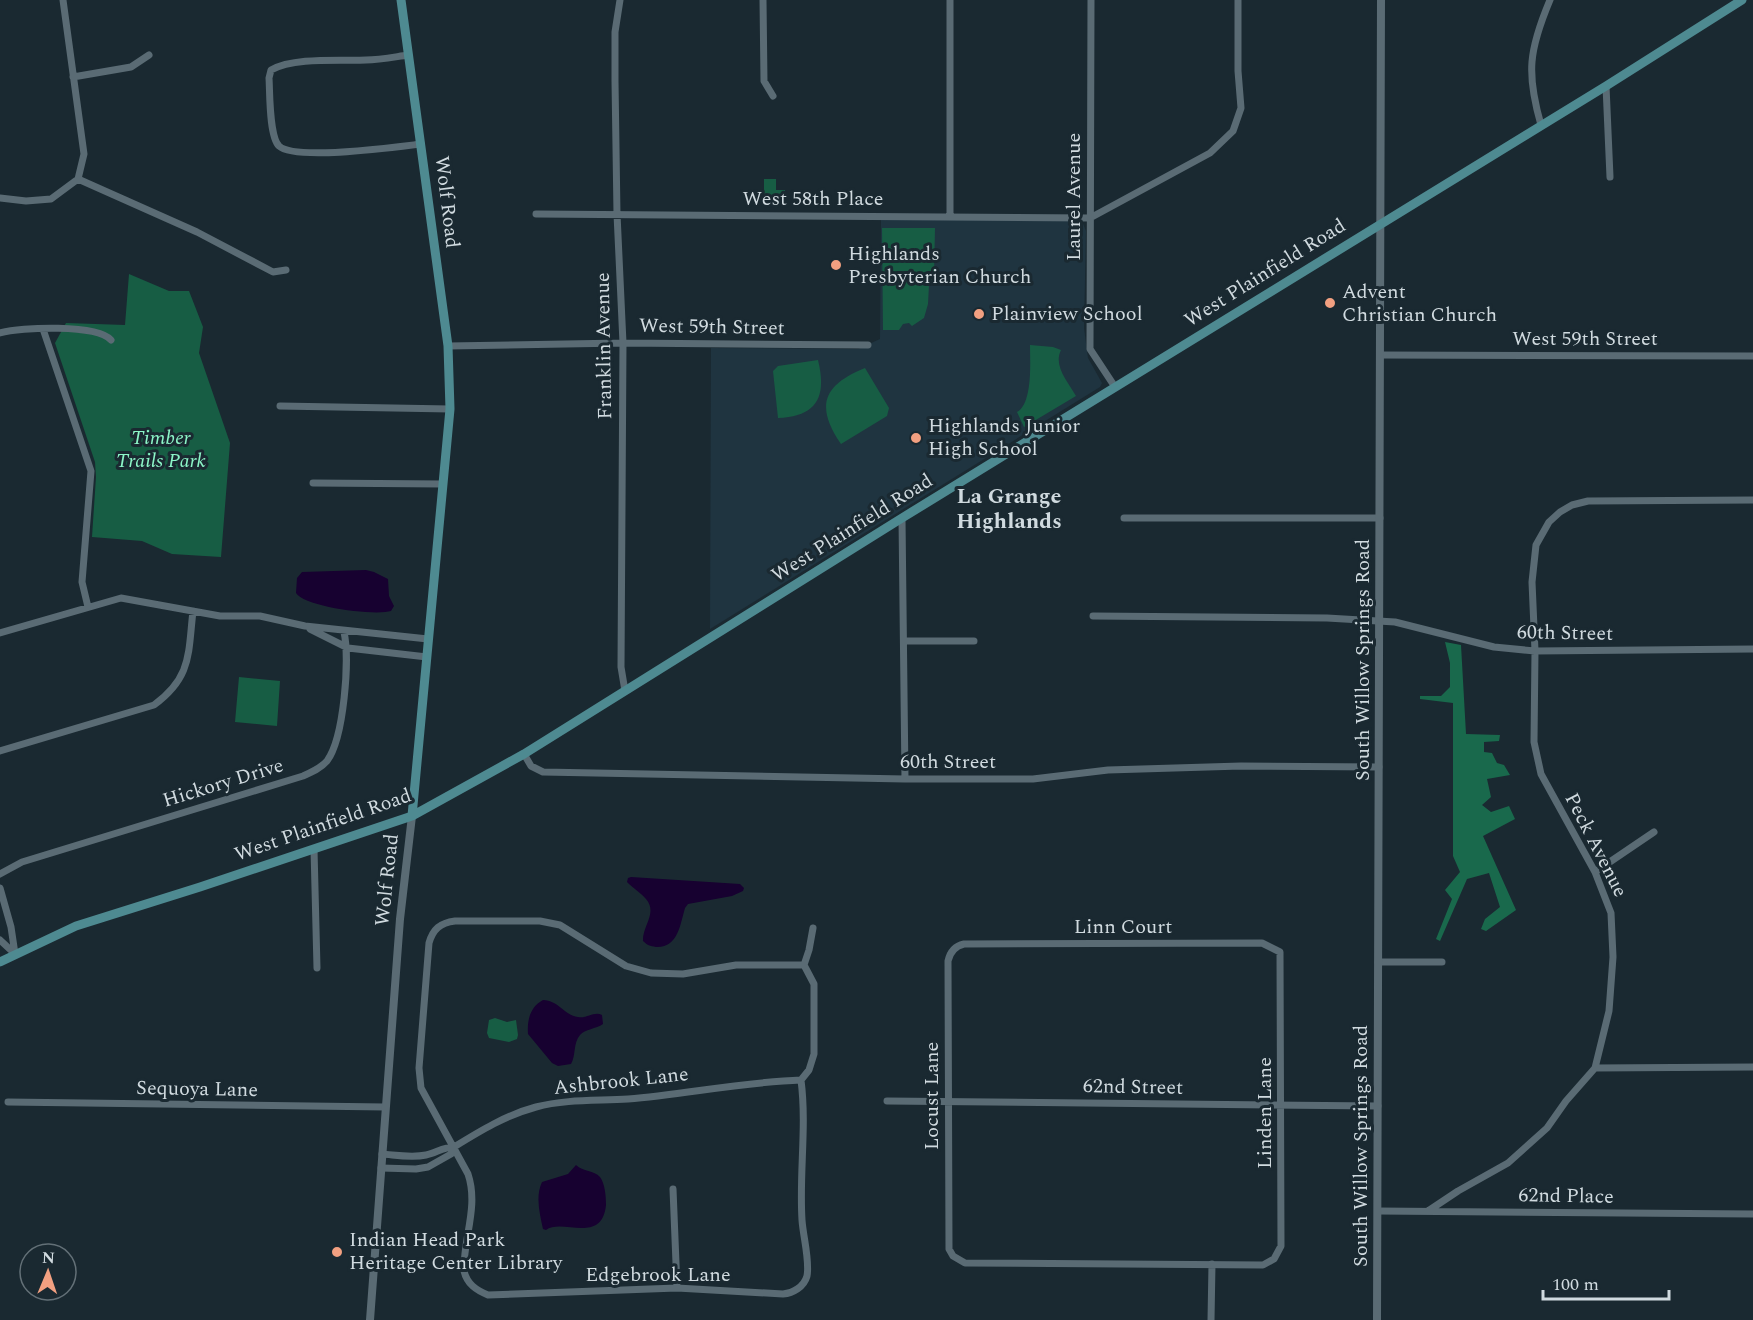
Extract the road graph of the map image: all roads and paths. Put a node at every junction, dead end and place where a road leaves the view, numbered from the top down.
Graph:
1 (63, 0) edge
2 (401, 0) edge
3 (620, 0) edge
4 (763, 0) edge
5 (950, 0) edge
6 (1091, 0) edge
7 (1238, 0) edge
8 (1381, 0) edge
9 (1550, 0) edge
10 (1742, 0) edge
11 (149, 55) dead end
12 (408, 55) junction
13 (73, 77) junction
14 (1606, 86) junction
15 (773, 96) dead end
16 (1541, 125) junction
17 (421, 144) junction
18 (1610, 177) dead end
19 (78, 179) junction
20 (0, 198) edge
21 (536, 214) dead end
22 (617, 214) junction
23 (950, 216) junction
24 (1090, 218) junction
25 (1380, 223) junction
26 (286, 270) dead end
27 (43, 329) junction
28 (0, 333) edge
29 (111, 340) dead end
30 (623, 343) junction
31 (868, 345) dead end
32 (448, 346) junction
33 (1380, 355) junction
34 (1753, 356) edge
35 (1115, 387) junction
36 (280, 406) dead end
37 (450, 409) junction
38 (313, 483) dead end
39 (443, 484) junction
40 (1753, 500) edge
41 (902, 518) junction
42 (1124, 518) dead end
43 (1380, 518) junction
44 (88, 607) junction
45 (193, 611) junction
46 (1093, 616) dead end
47 (1379, 621) junction
48 (305, 626) junction
49 (344, 632) junction
50 (0, 633) edge
51 (428, 639) junction
52 (904, 640) junction
53 (974, 641) dead end
54 (348, 648) junction
55 (1753, 649) edge
56 (1535, 651) junction
57 (427, 657) junction
58 (625, 691) junction
59 (0, 751) edge
60 (524, 754) junction
61 (1379, 767) junction
62 (905, 779) junction
63 (412, 816) junction
64 (1654, 832) dead end
65 (314, 849) junction
66 (1595, 872) junction
67 (0, 874) edge
68 (0, 888) edge
69 (813, 928) dead end
70 (0, 940) edge
71 (964, 944) joint
72 (1280, 952) joint
73 (15, 954) junction
74 (0, 962) edge
75 (1378, 962) junction
76 (1442, 962) dead end
77 (804, 965) junction
78 (318, 968) dead end
79 (1753, 1067) edge
80 (1594, 1068) junction
81 (801, 1080) junction
82 (887, 1101) dead end
83 (8, 1102) dead end
84 (949, 1102) junction
85 (1281, 1106) junction
86 (1378, 1106) junction
87 (385, 1107) junction
88 (454, 1147) junction
89 (382, 1154) junction
90 (381, 1168) junction
91 (673, 1189) dead end
92 (1378, 1211) junction
93 (1428, 1211) junction
94 (1753, 1214) edge
95 (1212, 1264) junction
96 (677, 1288) junction
97 (370, 1320) edge
98 (1211, 1320) edge
99 (1377, 1320) edge

1 - 13 street
2 - 12 main road, Wolf Road
3 - 22 street, Franklin Avenue
4 - 15 street
5 - 23 street
6 - 24 street, Laurel Avenue
7 - 24 street
8 - 25 street, South Willow Springs Road
9 - 16 street
10 - 14 main road, West Plainfield Road
11 - 13 street
12 - 17 main road, Wolf Road
12 - 17 street
13 - 19 street
14 - 16 main road, West Plainfield Road
14 - 18 street
16 - 25 main road, West Plainfield Road
17 - 32 main road, Wolf Road
19 - 20 street
19 - 26 street
21 - 22 street, West 58th Place
22 - 23 street, West 58th Place
22 - 30 street, Franklin Avenue
23 - 24 street, West 58th Place
24 - 35 street, Laurel Avenue
25 - 33 street, South Willow Springs Road
25 - 35 main road, West Plainfield Road
27 - 28 street
27 - 29 street
27 - 44 street
30 - 31 street, West 59th Street
30 - 32 street, West 59th Street
30 - 58 street, Franklin Avenue
32 - 37 main road, Wolf Road
33 - 34 street, West 59th Street
33 - 43 street, South Willow Springs Road
35 - 41 main road, West Plainfield Road
36 - 37 street
37 - 39 main road, Wolf Road
38 - 39 street
39 - 51 main road, Wolf Road
40 - 56 street, Peck Avenue
41 - 52 street
41 - 58 main road, West Plainfield Road
42 - 43 street
43 - 47 street, South Willow Springs Road
44 - 45 street
44 - 50 street
45 - 48 street
45 - 59 street
46 - 47 street, 60th Street
47 - 56 street, 60th Street
47 - 61 street, South Willow Springs Road
48 - 49 street
48 - 54 street
49 - 51 street
49 - 54 street, Hickory Drive
51 - 57 main road, Wolf Road
52 - 53 street
52 - 62 street
54 - 57 street
54 - 67 street, Hickory Drive
55 - 56 street, 60th Street
56 - 66 street, Peck Avenue
57 - 63 main road, Wolf Road
58 - 60 main road, West Plainfield Road
60 - 62 street, 60th Street
60 - 63 main road, West Plainfield Road
61 - 62 street, 60th Street
61 - 75 street, South Willow Springs Road
63 - 65 main road, West Plainfield Road
63 - 87 street, Wolf Road
64 - 66 street
65 - 73 main road, West Plainfield Road
65 - 78 street
66 - 80 street, Peck Avenue
68 - 73 street
69 - 77 street
70 - 73 street
71 - 72 street, Linn Court
71 - 84 street, Locust Lane
72 - 85 street, Linden Lane
73 - 74 main road, West Plainfield Road
75 - 76 street
75 - 86 street, South Willow Springs Road
77 - 81 street
77 - 88 street
79 - 80 street
80 - 93 street, Peck Avenue
81 - 88 street, Ashbrook Lane
81 - 96 street, Edgebrook Lane
82 - 84 street, 62nd Street
83 - 87 street, Sequoya Lane
84 - 85 street, 62nd Street
84 - 95 street, Locust Lane
85 - 86 street, 62nd Street
85 - 95 street, Linden Lane
86 - 92 street, South Willow Springs Road
87 - 89 street, Wolf Road
88 - 89 street, Ashbrook Lane
88 - 90 street, Ashbrook Lane
88 - 96 street, Edgebrook Lane
89 - 90 street, Wolf Road
90 - 97 street, Wolf Road
91 - 96 street
92 - 93 street, 62nd Place
92 - 99 street, South Willow Springs Road
93 - 94 street, 62nd Place
95 - 98 street

